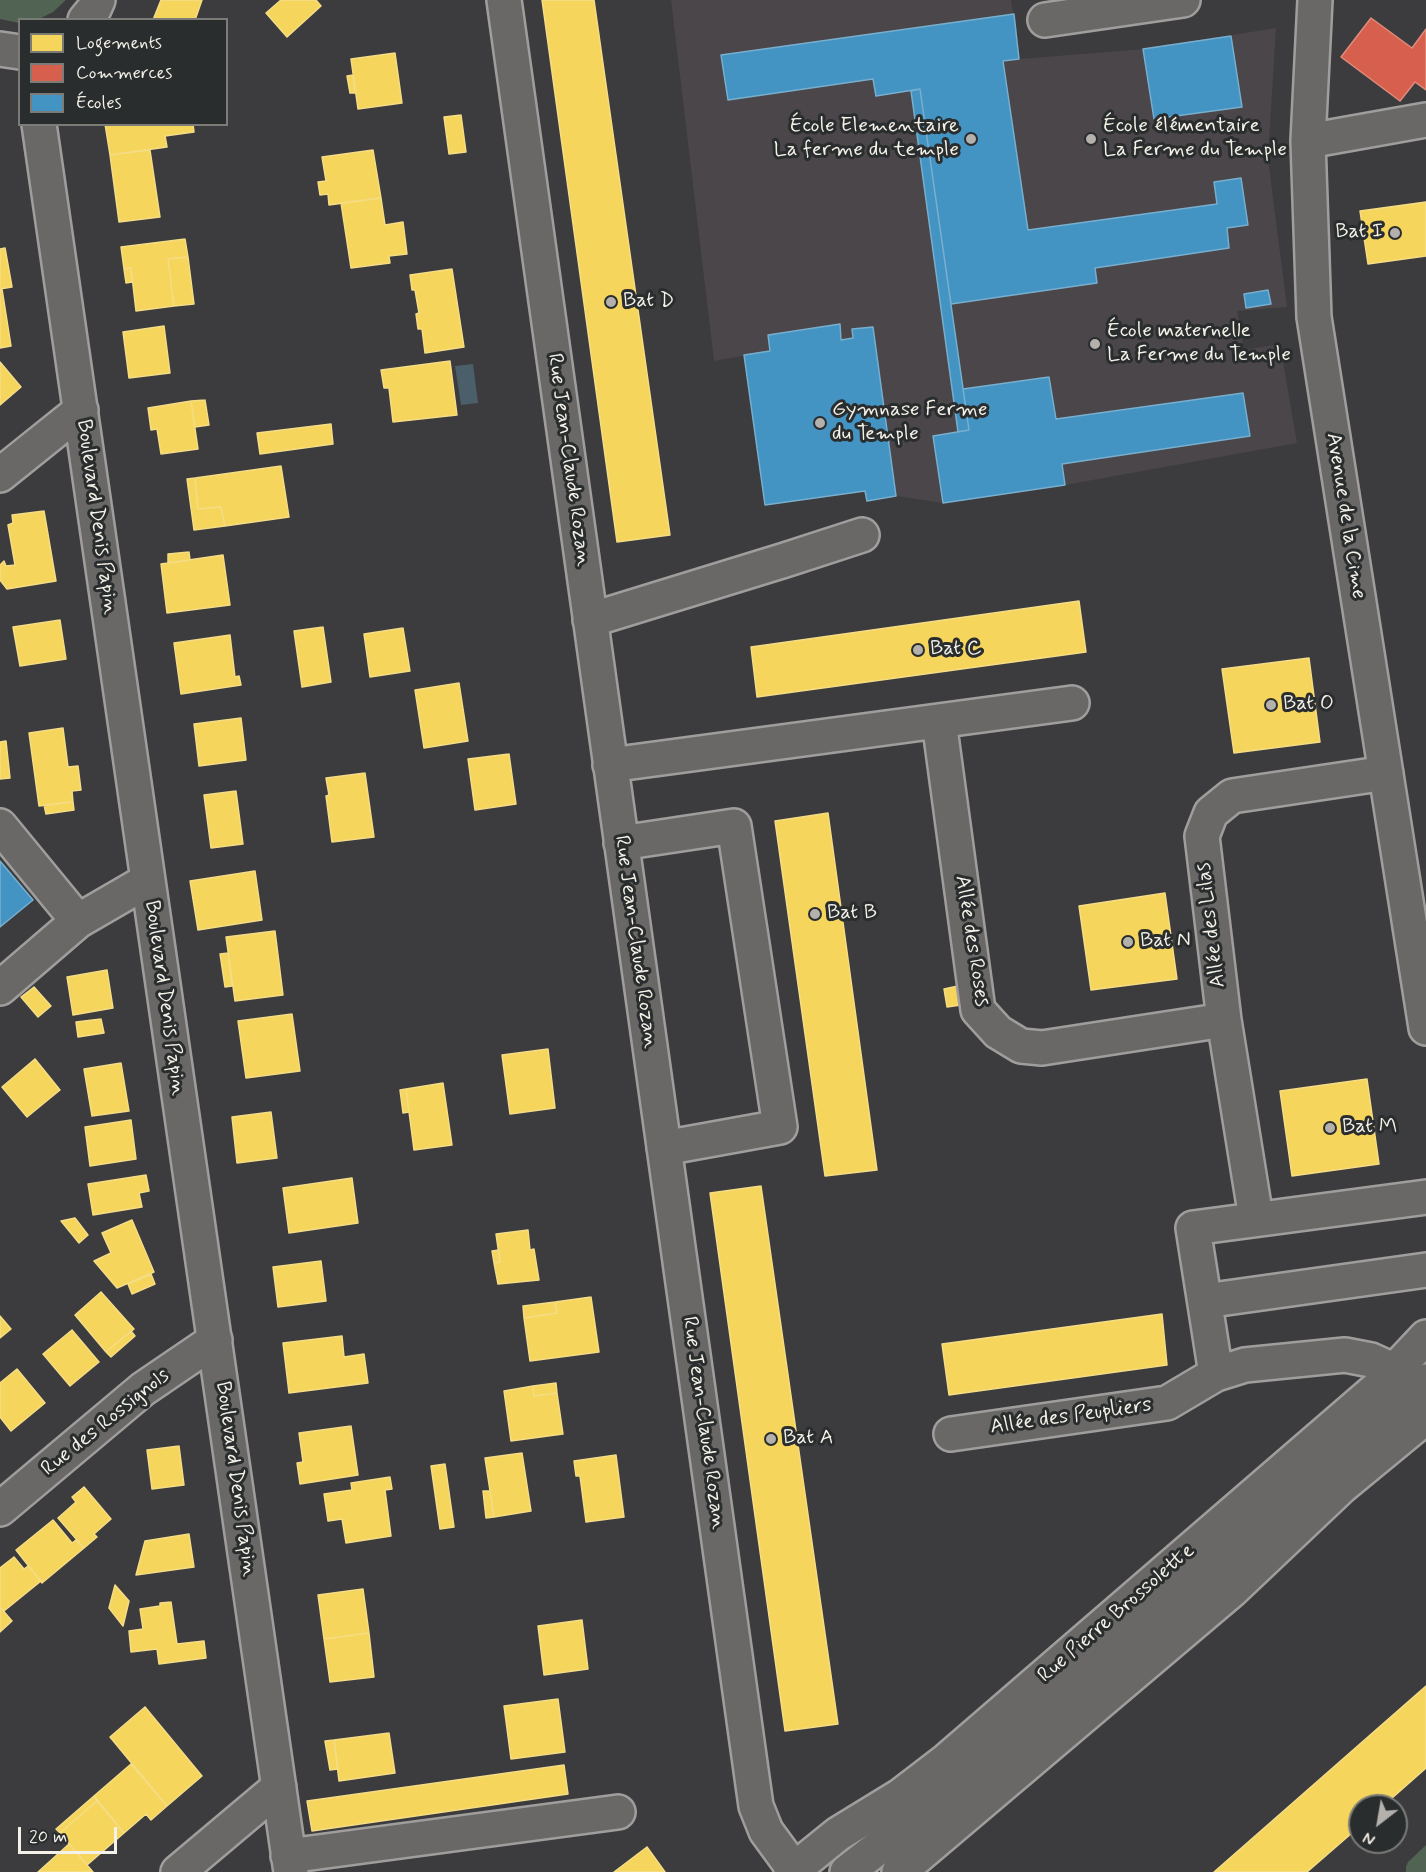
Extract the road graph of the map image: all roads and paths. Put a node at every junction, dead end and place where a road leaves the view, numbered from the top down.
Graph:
1 (98, 0) edge
2 (504, 0) edge
3 (1183, 0) edge
4 (1315, 0) edge
5 (87, 18) edge
6 (1045, 20) dead end
7 (0, 49) edge
8 (18, 52) edge
9 (1426, 120) edge
10 (39, 126) edge
11 (1308, 141) junction
12 (81, 410) junction
13 (0, 475) edge
14 (862, 535) dead end
15 (590, 620) junction
16 (1072, 704) dead end
17 (939, 721) junction
18 (610, 765) junction
19 (1386, 773) junction
20 (0, 826) edge
21 (621, 843) junction
22 (147, 881) junction
23 (78, 921) junction
24 (0, 988) edge
25 (1224, 1020) junction
26 (1426, 1028) edge
27 (664, 1148) junction
28 (1426, 1197) edge
29 (1256, 1218) junction
30 (1426, 1270) edge
31 (1205, 1301) junction
32 (1426, 1337) edge
33 (215, 1340) junction
34 (1395, 1371) junction
35 (1216, 1374) junction
36 (1426, 1381) edge
37 (1426, 1418) edge
38 (951, 1434) dead end
39 (0, 1509) edge
40 (279, 1787) junction
41 (618, 1812) dead end
42 (290, 1864) edge
43 (794, 1871) edge
44 (178, 1872) edge
45 (847, 1872) edge
46 (899, 1872) edge

1 - 5 street
2 - 15 street, Rue Jean-Claude Rozan
3 - 6 street
4 - 11 street, Avenue de la Cime
7 - 8 street
9 - 11 street
10 - 12 street, Boulevard Denis Papin
11 - 19 street, Avenue de la Cime
12 - 13 street
12 - 22 street, Boulevard Denis Papin
14 - 15 street
15 - 18 street, Rue Jean-Claude Rozan
16 - 17 street
17 - 18 street
17 - 25 street, Allée des Roses
18 - 21 street, Rue Jean-Claude Rozan
19 - 25 street, Allée des Lilas
19 - 26 street, Avenue de la Cime
20 - 23 street
21 - 27 street, Rue Jean-Claude Rozan
21 - 27 street
22 - 23 street
22 - 33 street, Boulevard Denis Papin
23 - 24 street
25 - 29 street, Allée des Lilas
27 - 43 street, Rue Jean-Claude Rozan
28 - 29 street
29 - 31 street
30 - 31 street
31 - 35 street
32 - 34 street, Rue Pierre Brossolette
33 - 39 street, Rue des Rossignols
33 - 40 street, Boulevard Denis Papin
34 - 35 street, Allée des Peupliers
34 - 43 street, Rue Pierre Brossolette
35 - 38 street, Allée des Peupliers
36 - 45 street
37 - 46 street
40 - 42 street, Boulevard Denis Papin
40 - 44 street
41 - 42 street

